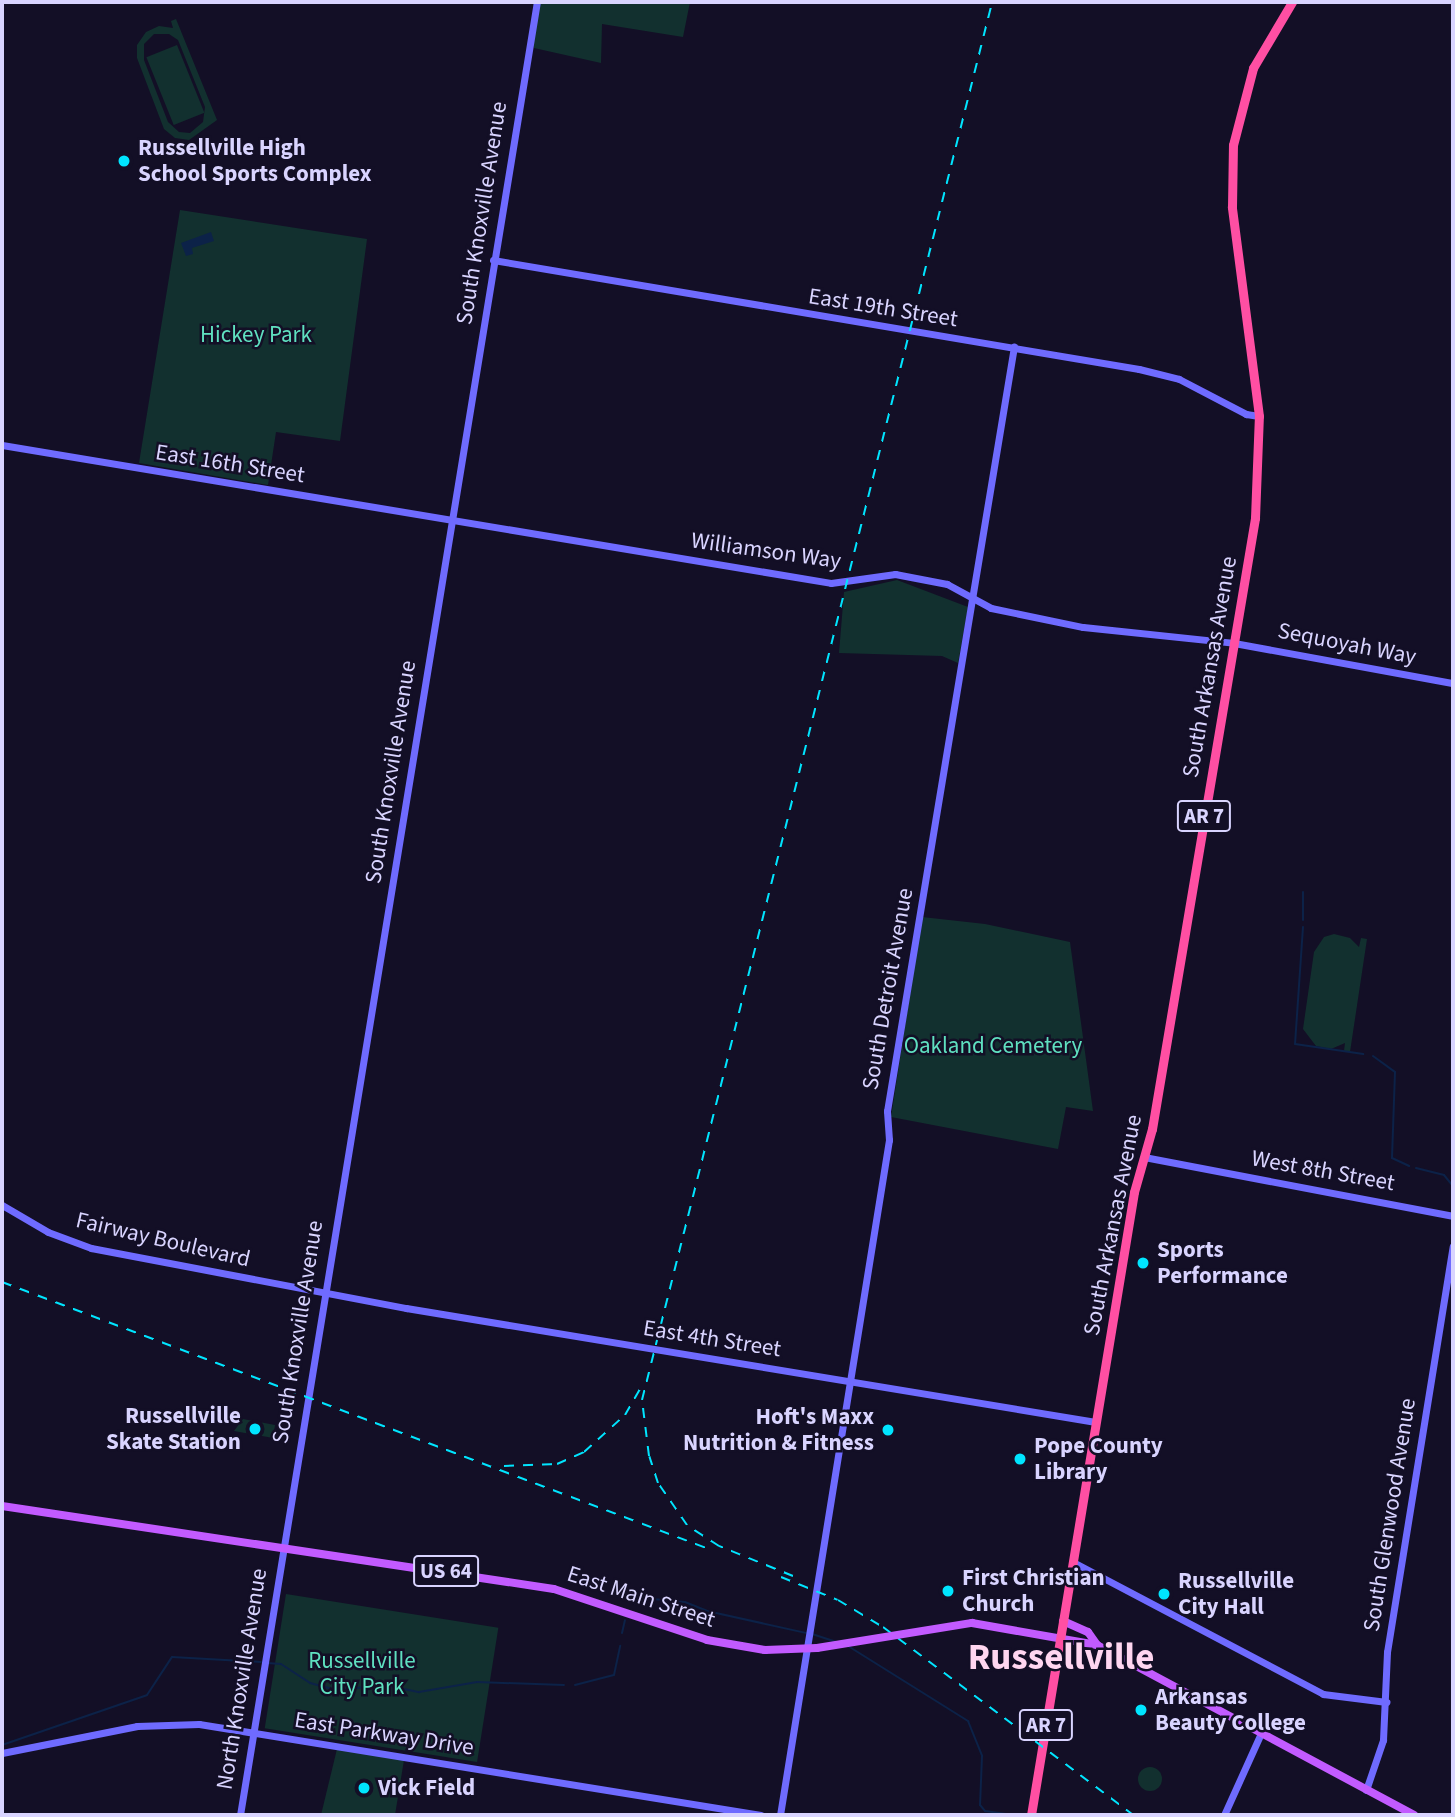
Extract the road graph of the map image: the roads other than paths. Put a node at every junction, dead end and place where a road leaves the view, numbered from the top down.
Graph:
1 (537, 2) edge
2 (1292, 2) edge
3 (493, 260) junction
4 (1014, 346) junction
5 (1259, 416) junction
6 (2, 446) edge
7 (451, 521) junction
8 (974, 599) junction
9 (1234, 643) junction
10 (1453, 682) edge
11 (1144, 1157) junction
12 (2, 1205) edge
13 (1453, 1216) edge
14 (1453, 1246) edge
15 (323, 1293) junction
16 (850, 1381) junction
17 (1096, 1422) junction
18 (2, 1506) edge
19 (282, 1549) junction
20 (1073, 1562) junction
21 (1063, 1621) junction
22 (1060, 1637) junction
23 (1097, 1645) junction
24 (1387, 1702) junction
25 (254, 1733) junction
26 (1261, 1733) junction
27 (2, 1753) edge
28 (1366, 1790) junction
29 (240, 1815) edge
30 (761, 1815) edge
31 (780, 1815) edge
32 (1031, 1815) edge
33 (1224, 1815) edge
34 (1414, 1815) edge

1 - 3 street, South Knoxville Avenue
2 - 5 highway, South Arkansas Avenue / AR 7
3 - 4 street, East 19th Street
3 - 7 street, South Knoxville Avenue
4 - 5 street, East 19th Street
4 - 8 street, South Detroit Avenue
5 - 9 highway, South Arkansas Avenue / AR 7
6 - 7 street, East 16th Street
7 - 8 street, Williamson Way
7 - 15 street, South Knoxville Avenue
8 - 9 street, Williamson Way
8 - 16 street, South Detroit Avenue
9 - 10 street, Sequoyah Way
9 - 11 highway, South Arkansas Avenue / AR 7
11 - 13 street, West 8th Street
11 - 17 highway, South Arkansas Avenue / AR 7
12 - 15 street, Fairway Boulevard
14 - 24 street, South Glenwood Avenue
15 - 16 street, East 4th Street
15 - 19 street, South Knoxville Avenue
16 - 17 street, East 4th Street
16 - 31 street, South Detroit Avenue
17 - 20 highway, South Arkansas Avenue / AR 7
18 - 19 main road, East Main Street / US 64
19 - 22 main road, East Main Street / US 64, bridge
19 - 25 street, North Knoxville Avenue
20 - 21 highway, South Arkansas Avenue / AR 7
20 - 24 street
21 - 22 highway, South Arkansas Avenue / AR 7
21 - 23 main road
22 - 23 main road, US 64
22 - 32 highway, AR 7
23 - 26 main road, US 64
24 - 28 street, South Glenwood Avenue
25 - 27 street, East Parkway Drive
25 - 29 street, North Knoxville Avenue
25 - 30 street, East Parkway Drive
26 - 28 main road, US 64
26 - 33 street
28 - 34 main road, US 64

